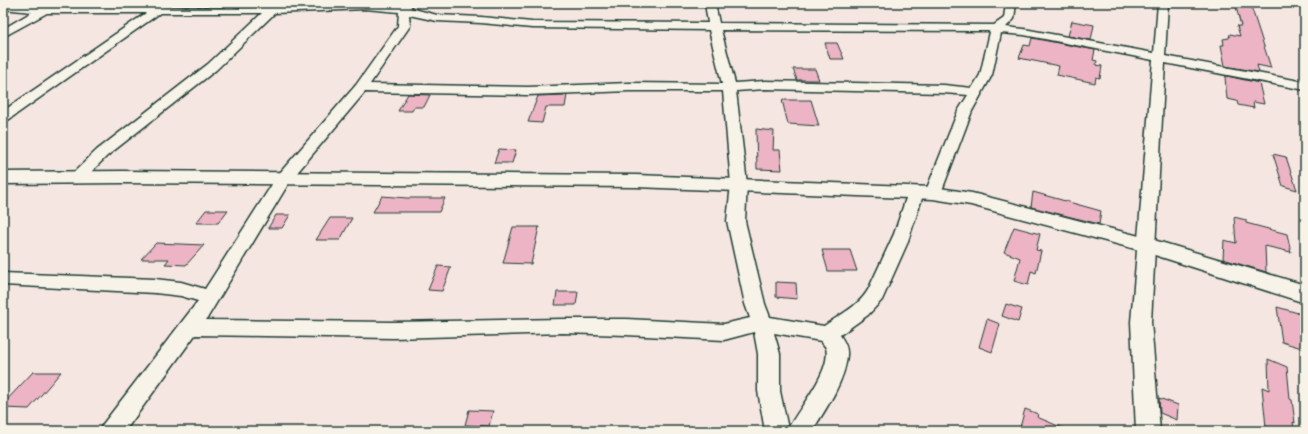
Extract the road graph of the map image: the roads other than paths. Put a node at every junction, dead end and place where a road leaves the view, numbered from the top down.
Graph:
1 (167, 3) edge
2 (710, 3) edge
3 (1011, 3) edge
4 (1163, 3) edge
5 (3, 6) edge
6 (275, 6) edge
7 (407, 6) edge
8 (50, 7) edge
9 (156, 10) junction
10 (714, 25) junction
11 (997, 28) junction
12 (3, 34) edge
13 (1159, 57) junction
14 (729, 86) junction
15 (1305, 86) edge
16 (361, 88) junction
17 (976, 92) junction
18 (3, 117) edge
19 (3, 178) edge
20 (76, 178) junction
21 (284, 178) junction
22 (739, 184) junction
23 (925, 192) junction
24 (1146, 245) junction
25 (3, 279) edge
26 (1305, 294) edge
27 (209, 298) junction
28 (762, 323) junction
29 (190, 327) junction
30 (827, 334) junction
31 (111, 431) edge
32 (777, 431) edge
33 (799, 431) edge
34 (1148, 431) edge

1 - 9 street
2 - 10 street
3 - 11 street
4 - 13 street
5 - 8 street
6 - 7 street
6 - 9 street
6 - 20 street
7 - 10 street
7 - 16 street
8 - 9 street
8 - 12 street
9 - 18 street
10 - 11 street
10 - 14 street
11 - 13 street
11 - 17 street
13 - 15 street
13 - 24 street
14 - 16 street
14 - 17 street
14 - 22 street
16 - 21 street
17 - 23 street
19 - 20 street
20 - 21 street
21 - 22 street
21 - 27 street
22 - 23 street
22 - 28 street
23 - 24 street
23 - 30 street
24 - 26 street
24 - 34 street
25 - 27 street
27 - 29 street
28 - 29 street
28 - 30 street
28 - 32 street
29 - 31 street
30 - 33 street

